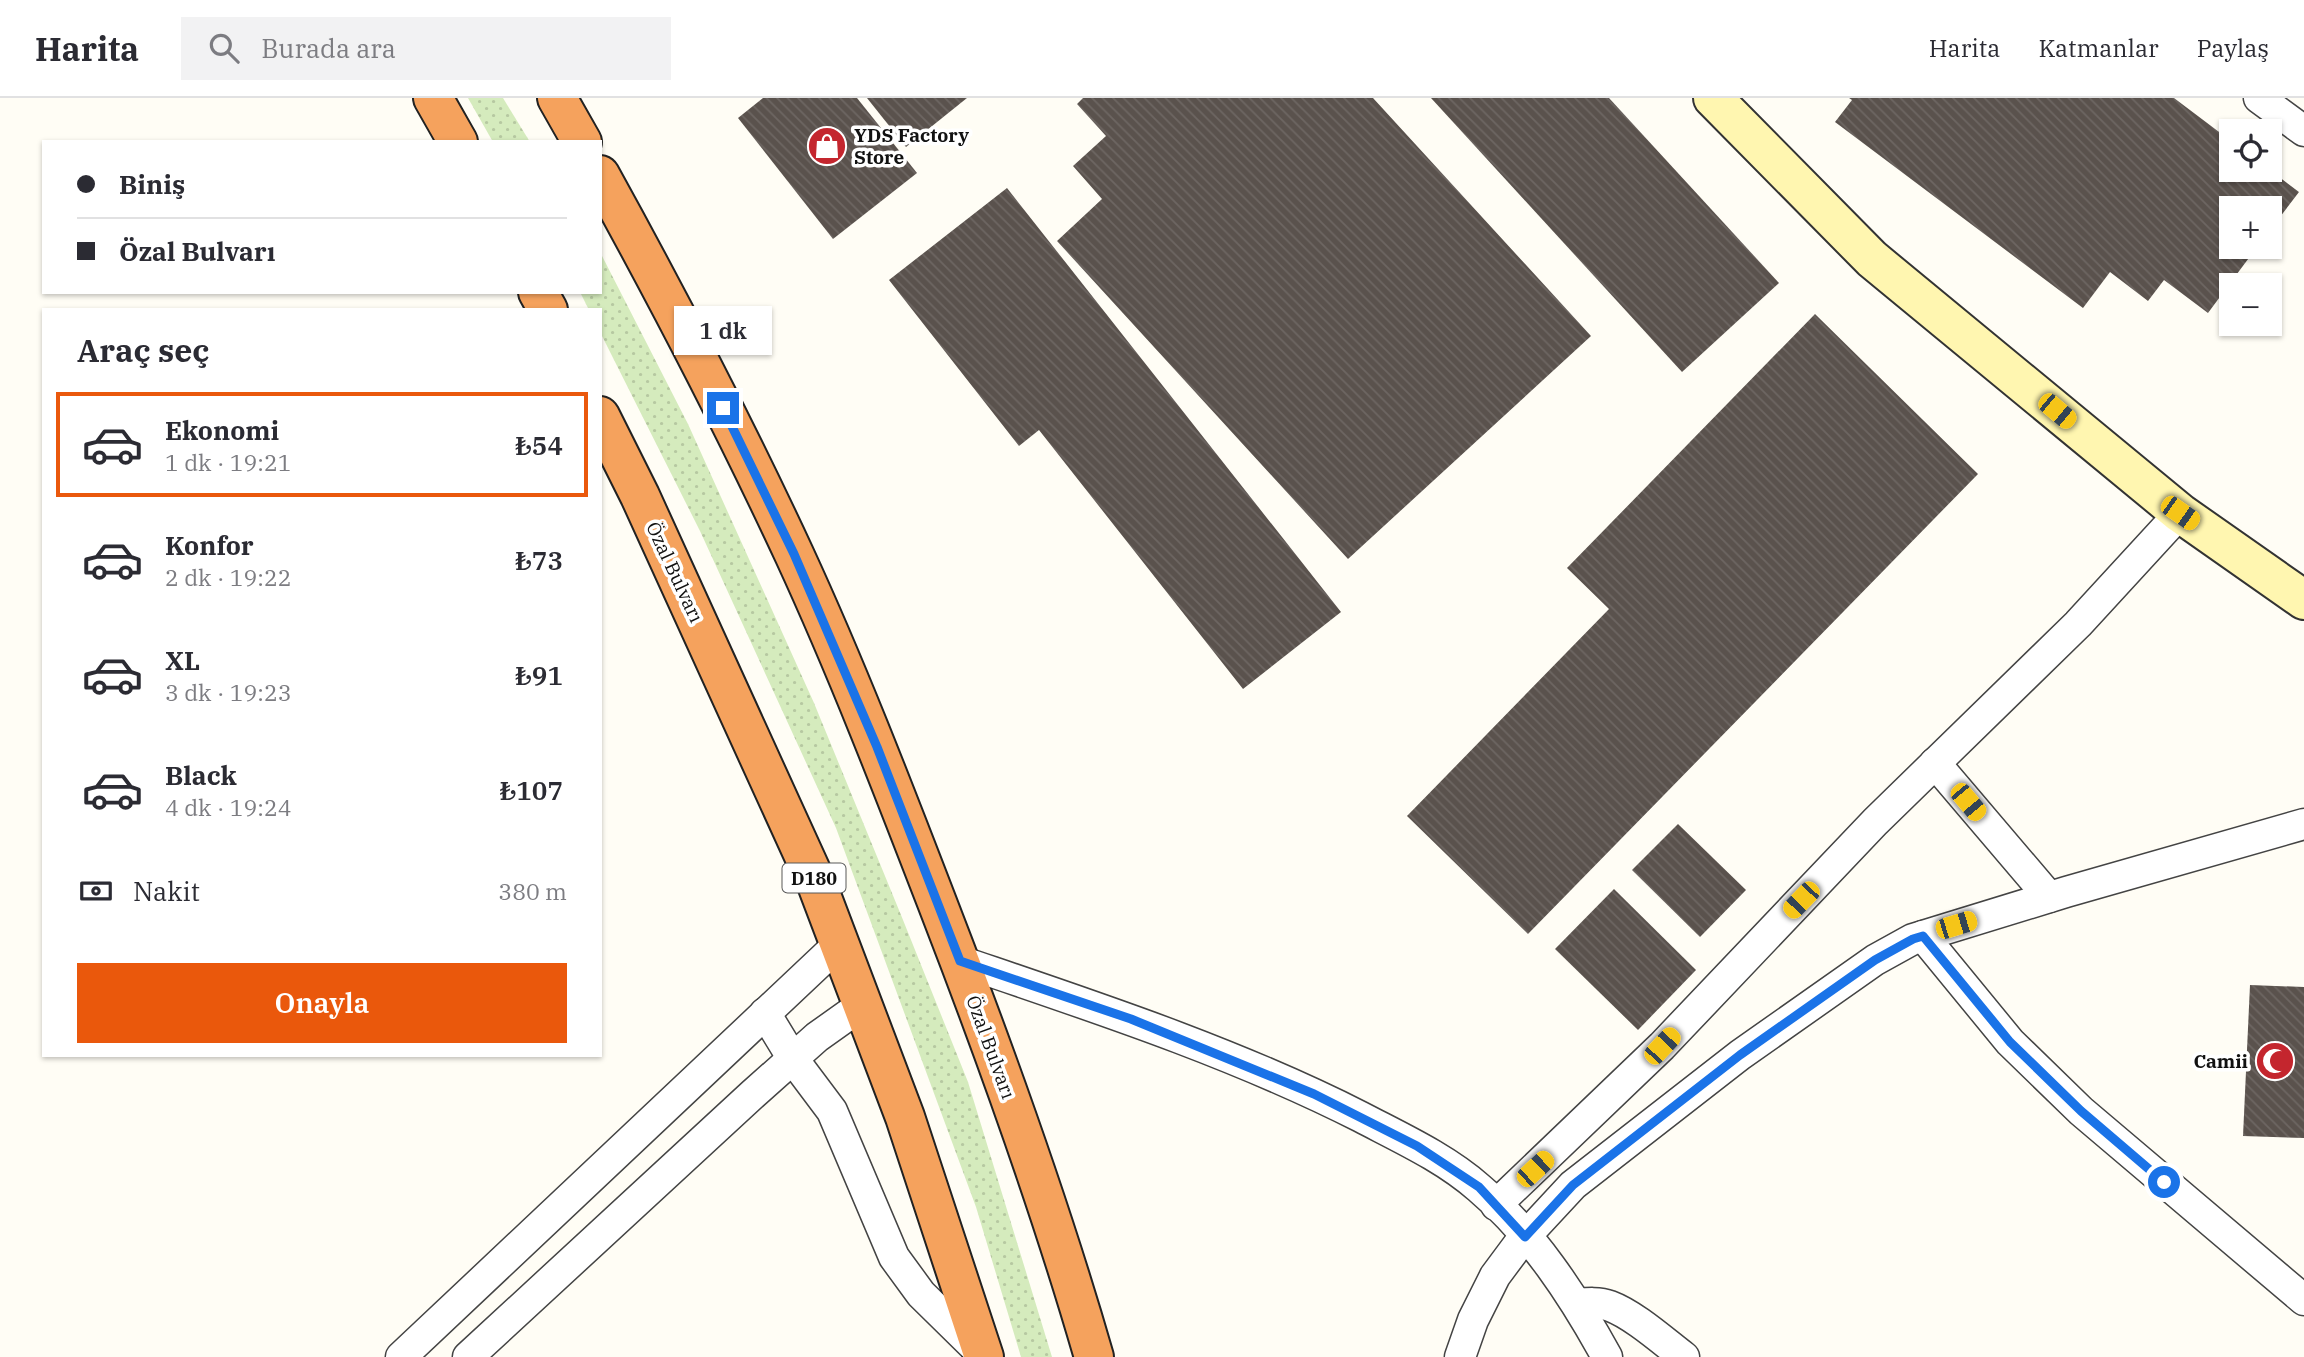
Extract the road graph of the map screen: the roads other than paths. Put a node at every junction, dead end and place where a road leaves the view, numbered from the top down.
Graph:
1 (426, 98) edge
2 (433, 98) edge
3 (557, 98) edge
4 (1713, 98) edge
5 (2259, 98) edge
6 (2304, 131) edge
7 (457, 138) edge
8 (581, 140) edge
9 (602, 180) edge
10 (602, 420) edge
11 (2180, 513) junction
12 (2304, 600) edge
13 (1935, 763) junction
14 (2304, 824) edge
15 (2049, 897) junction
16 (1923, 936) junction
17 (839, 944) junction
18 (960, 961) junction
19 (862, 1005) junction
20 (765, 1013) junction
21 (793, 1059) junction
22 (1496, 1205) junction
23 (1525, 1237) junction
24 (2304, 1300) edge
25 (1577, 1304) junction
26 (401, 1357) edge
27 (468, 1357) edge
28 (984, 1357) edge
29 (1094, 1357) edge
30 (1460, 1357) edge
31 (1606, 1357) edge
32 (1684, 1357) edge

1 - 7 highway
2 - 7 highway
3 - 8 highway
4 - 11 street
5 - 6 street
9 - 18 highway, Özal Bulvarı
10 - 17 highway, Özal Bulvarı / D180
11 - 12 street
11 - 13 street
13 - 15 street
13 - 22 street
14 - 15 street
15 - 16 street
16 - 23 street
16 - 24 street
17 - 19 highway, Özal Bulvarı / D180
17 - 20 street
18 - 22 street
18 - 29 highway, Özal Bulvarı
19 - 21 street
19 - 28 highway, Özal Bulvarı / D180
20 - 21 street
20 - 26 street
21 - 27 street
21 - 28 street
22 - 23 street
23 - 25 street
23 - 30 street
25 - 31 street
25 - 32 street

